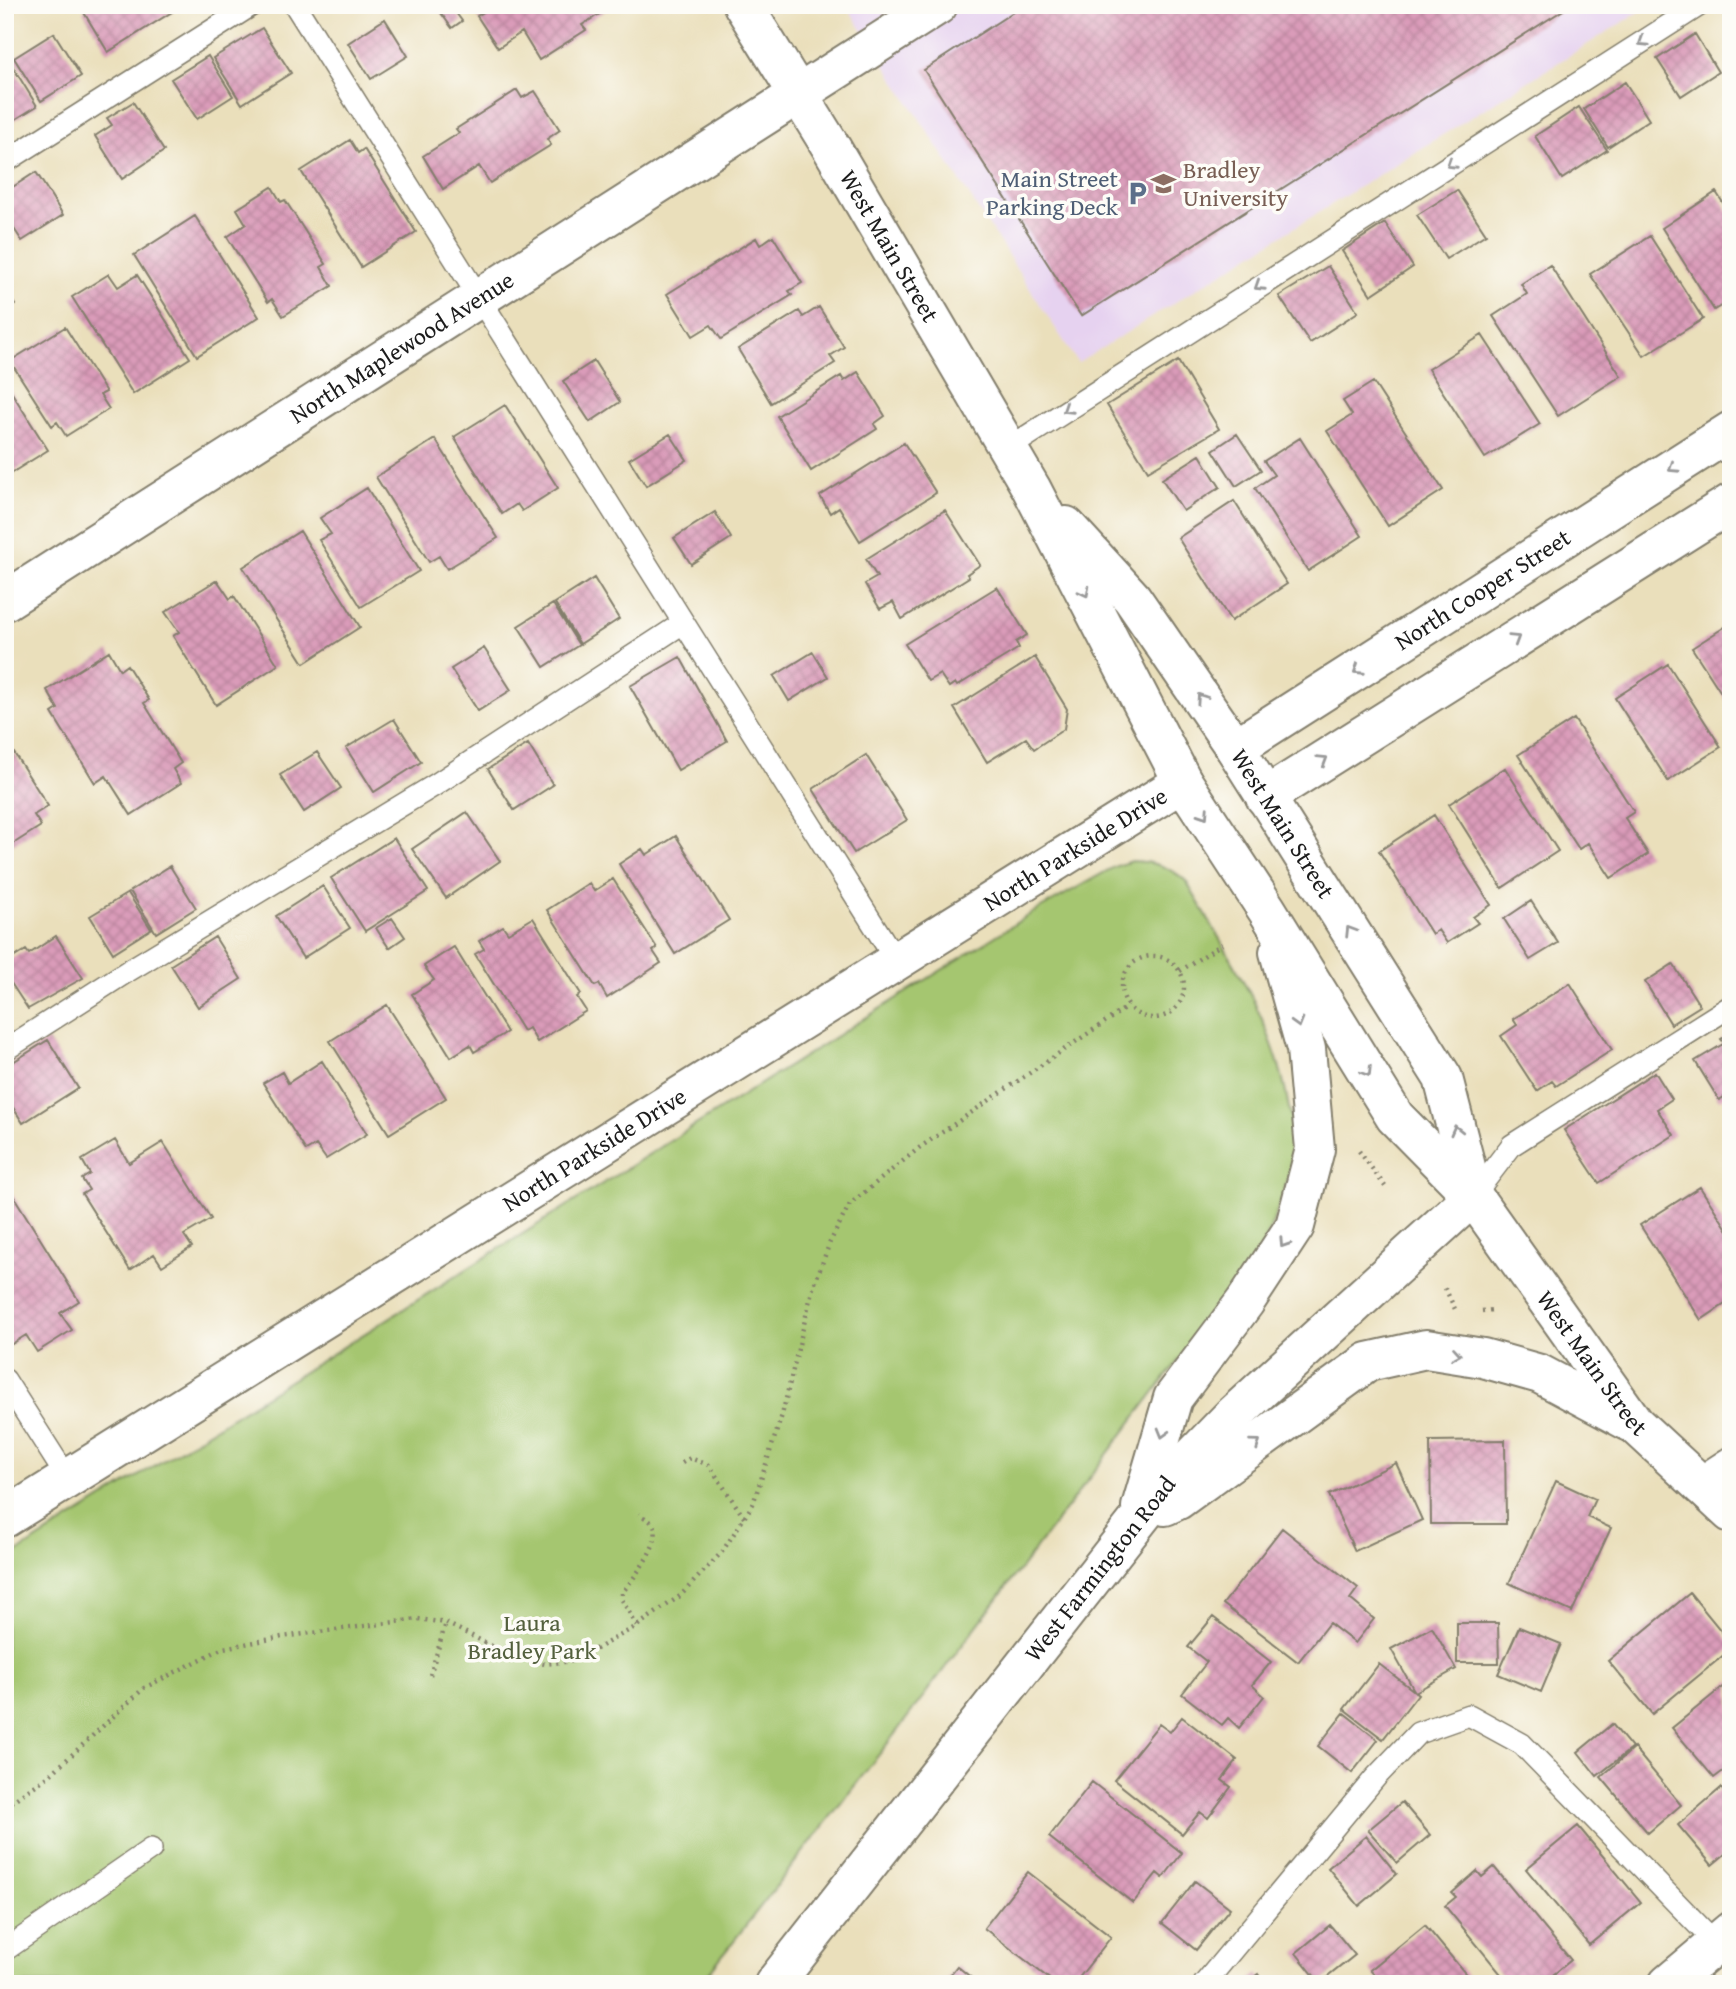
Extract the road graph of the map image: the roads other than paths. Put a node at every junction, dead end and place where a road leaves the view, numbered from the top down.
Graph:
1 (252, 5) edge
2 (295, 5) edge
3 (744, 5) edge
4 (938, 5) edge
5 (1700, 5) edge
6 (800, 96) junction
7 (5, 162) edge
8 (480, 300) junction
9 (1731, 431) edge
10 (1007, 449) junction
11 (1031, 488) junction
12 (1731, 503) edge
13 (5, 601) edge
14 (683, 623) junction
15 (1235, 748) junction
16 (1183, 782) junction
17 (1265, 797) junction
18 (1267, 910) junction
19 (897, 962) junction
20 (1731, 1006) edge
21 (5, 1050) edge
22 (1473, 1196) junction
23 (5, 1380) edge
24 (1635, 1424) junction
25 (1716, 1477) edge
26 (68, 1479) junction
27 (1731, 1513) edge
28 (5, 1518) edge
29 (1137, 1519) junction
30 (151, 1849) dead end
31 (1726, 1944) edge
32 (5, 1950) edge
33 (774, 1984) edge
34 (1205, 1984) edge
35 (1668, 1984) edge

1 - 7 lane
2 - 8 lane
3 - 6 main road, West Main Street
4 - 6 main road, North Maplewood Avenue
5 -> 10 lane
6 - 8 main road, North Maplewood Avenue
6 - 10 main road, West Main Street
8 - 13 main road, North Maplewood Avenue
8 - 14 lane
9 -> 15 main road, North Cooper Street
10 - 11 main road, West Main Street
15 -> 11 main road, West Main Street
11 -> 16 main road, West Main Street
17 -> 12 main road
14 - 19 lane
14 - 21 lane
15 - 17 main road, West Main Street
16 -> 18 main road, West Main Street
16 - 19 main road, North Parkside Drive
22 -> 17 main road, West Main Street
18 -> 22 main road, West Main Street
18 -> 29 main road
19 - 26 main road, North Parkside Drive
20 - 22 lane
22 - 24 main road, West Main Street
22 - 29 main road, West Farmington Road
23 - 26 lane
24 - 25 main road, West Main Street
29 -> 24 main road
25 - 27 main road, West Main Street
26 - 28 main road, North Parkside Drive
29 - 33 main road, West Farmington Road
30 - 32 lane
31 - 34 lane
31 - 35 main road

